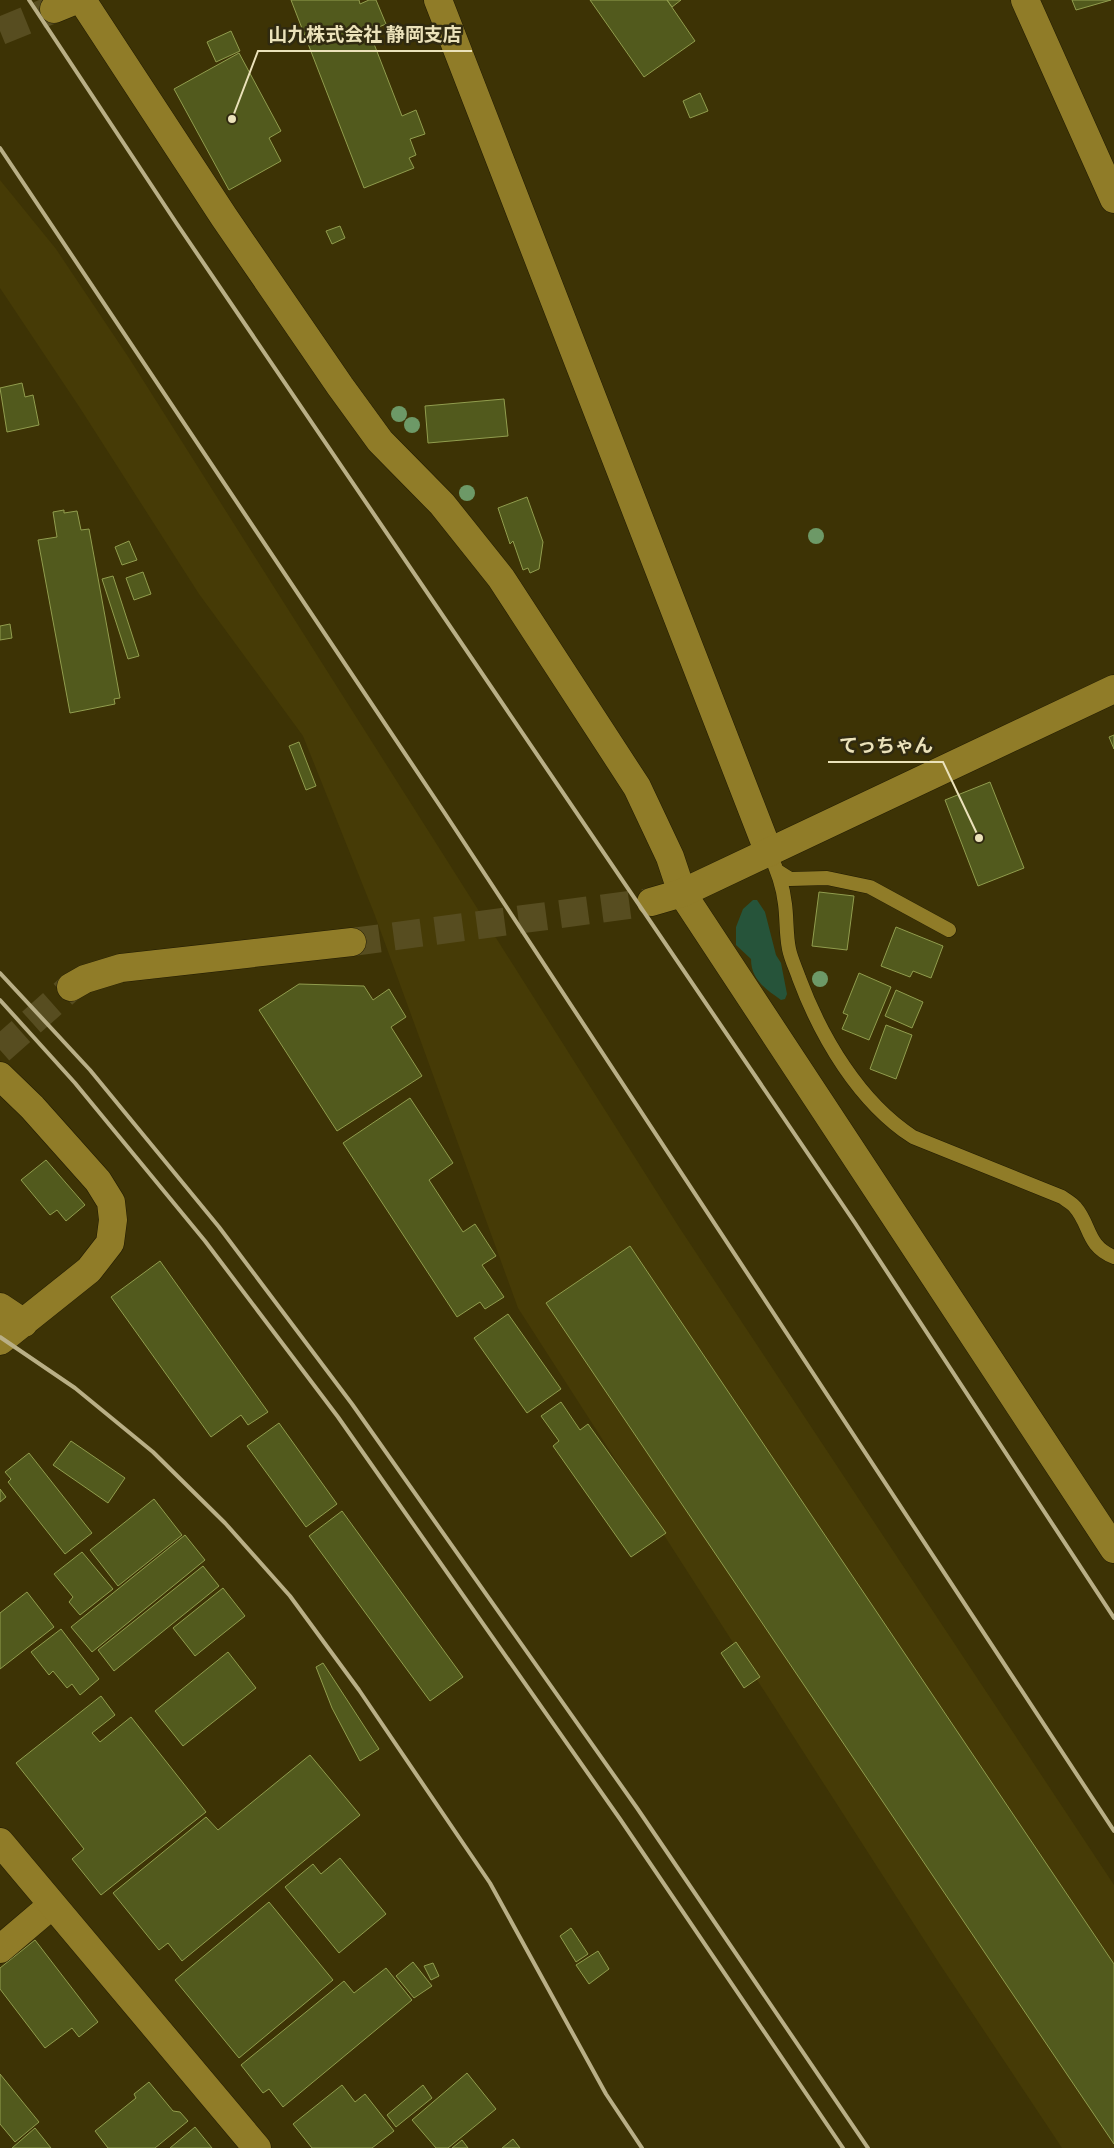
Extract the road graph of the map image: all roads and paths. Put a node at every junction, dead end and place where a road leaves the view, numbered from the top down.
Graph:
1 (82, 0) edge
2 (438, 0) edge
3 (1025, 0) edge
4 (1114, 199) edge
5 (1114, 689) edge
6 (774, 863) junction
7 (682, 894) junction
8 (651, 902) tunnel mouth
9 (949, 930) dead end
10 (352, 942) tunnel mouth
11 (71, 987) tunnel mouth
12 (0, 1076) edge
13 (1114, 1257) edge
14 (0, 1307) edge
15 (24, 1323) junction
16 (0, 1341) edge
17 (1114, 1549) edge
18 (0, 1842) edge
19 (52, 1905) junction
20 (0, 1949) edge
21 (258, 2148) edge

1 - 7 street
2 - 6 street
3 - 4 street
5 - 6 street
6 - 7 street
6 - 9 lane
6 - 13 lane
7 - 8 street
7 - 17 street
10 - 11 street
12 - 15 street
14 - 15 street
15 - 16 street
18 - 19 street
19 - 20 street
19 - 21 street

